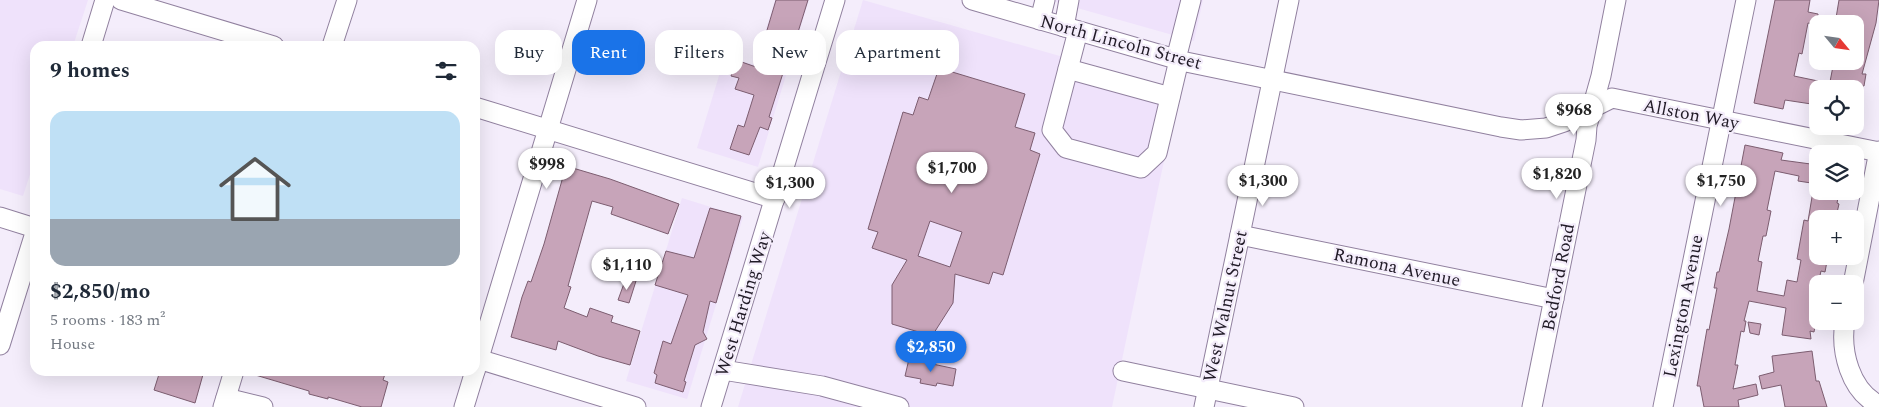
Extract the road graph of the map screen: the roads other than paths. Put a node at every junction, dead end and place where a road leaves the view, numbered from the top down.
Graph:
1 (105, 0) edge
2 (121, 0) edge
3 (346, 0) edge
4 (587, 0) edge
5 (835, 0) edge
6 (1045, 0) edge
7 (1070, 0) edge
8 (1191, 0) edge
9 (1289, 0) edge
10 (1616, 0) edge
11 (1746, 0) edge
12 (977, 1) edge
13 (1040, 20) junction
14 (1071, 29) junction
15 (93, 41) edge
16 (257, 41) edge
17 (334, 41) edge
18 (1177, 59) junction
19 (1068, 69) junction
20 (1272, 79) junction
21 (1170, 97) junction
22 (1592, 108) junction
23 (480, 109) edge
24 (1721, 120) junction
25 (548, 129) junction
26 (1879, 152) edge
27 (775, 199) junction
28 (0, 217) edge
29 (30, 226) edge
30 (1240, 235) junction
31 (30, 249) edge
32 (1855, 275) edge
33 (1554, 299) junction
34 (1845, 330) edge
35 (0, 345) edge
36 (480, 352) edge
37 (480, 366) edge
38 (723, 370) junction
39 (1122, 371) dead end
40 (233, 376) edge
41 (473, 376) edge
42 (1206, 398) edge
43 (225, 402) edge
44 (1879, 405) edge
45 (263, 407) edge
46 (464, 407) edge
47 (636, 407) edge
48 (711, 407) edge
49 (899, 407) edge
50 (1294, 407) edge
51 (1532, 407) edge
52 (1663, 407) edge

1 - 15 street
2 - 16 street
3 - 17 street
4 - 25 street
5 - 27 street, West Harding Way
6 - 13 street
7 - 14 street
8 - 18 street
9 - 20 street, West Walnut Street
10 - 22 street, Bedford Road
11 - 24 street, Lexington Avenue
12 - 13 street, North Lincoln Street
13 - 14 street, North Lincoln Street
14 - 18 street, North Lincoln Street
14 - 19 street
18 - 20 street, North Lincoln Street
18 - 21 street
19 - 21 street
19 - 21 street
20 - 22 street, Allston Way
20 - 30 street, West Walnut Street
22 - 24 street, Allston Way
22 - 33 street, Bedford Road
23 - 25 street
24 - 26 street, Allston Way
24 - 52 street, Lexington Avenue
25 - 27 street
25 - 36 street
26 - 32 street
27 - 38 street, West Harding Way
28 - 29 street
30 - 33 street, Ramona Avenue
30 - 42 street, West Walnut Street
31 - 35 street
33 - 51 street, Bedford Road
34 - 44 street
37 - 47 street
38 - 48 street, West Harding Way
38 - 49 street
39 - 42 street
40 - 43 street
41 - 46 street
42 - 50 street
43 - 45 street

